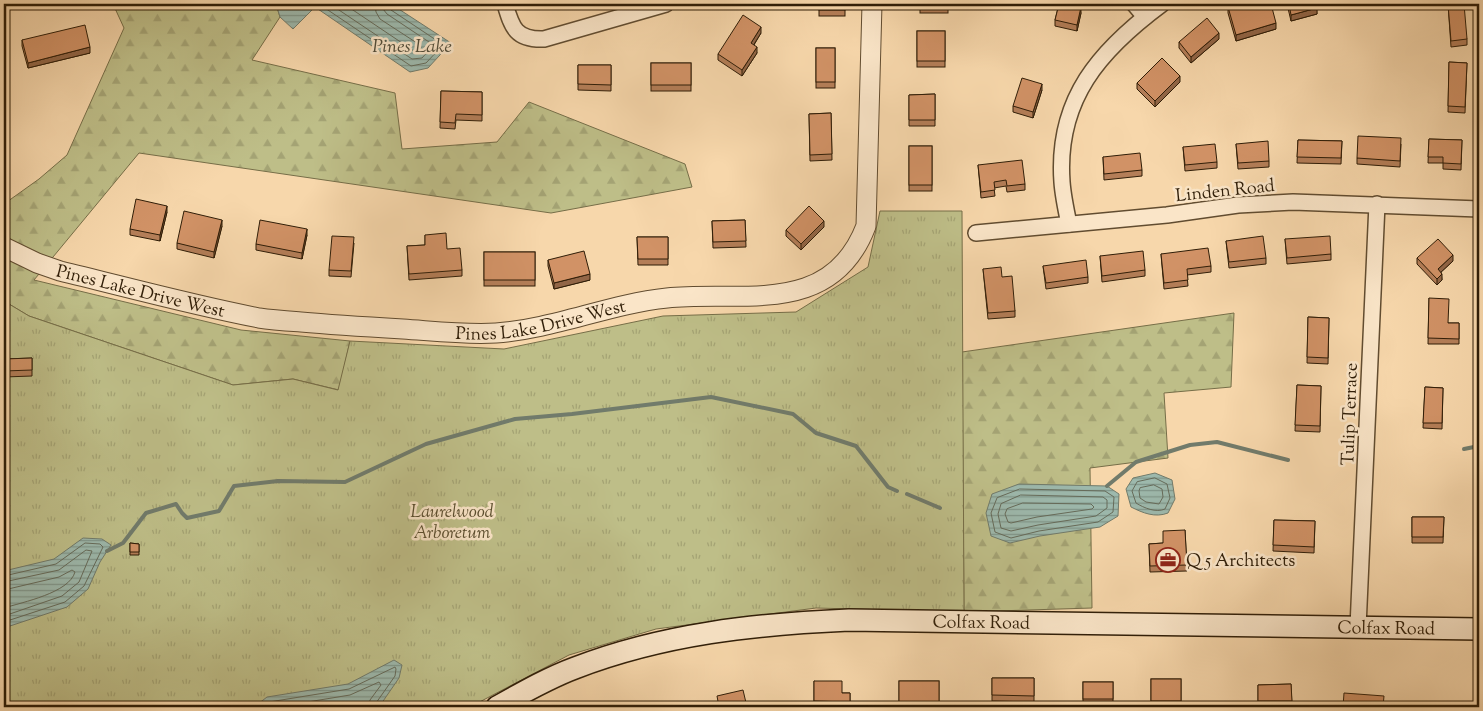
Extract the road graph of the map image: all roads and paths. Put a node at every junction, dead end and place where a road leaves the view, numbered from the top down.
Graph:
1 (504, 4) edge
2 (666, 4) edge
3 (872, 4) edge
4 (1134, 4) edge
5 (1162, 4) edge
6 (1145, 17) junction
7 (1377, 204) junction
8 (1479, 209) edge
9 (1069, 224) junction
10 (976, 233) dead end
11 (4, 247) edge
12 (1358, 627) junction
13 (1479, 629) edge
14 (497, 707) edge

1 - 2 street
3 - 11 street, Pines Lake Drive West
4 - 6 street
5 - 6 street
6 - 9 street
7 - 8 street, Linden Road
7 - 9 street, Linden Road
7 - 12 street, Tulip Terrace
9 - 10 street, Linden Road
12 - 13 main road, Colfax Road
12 - 14 main road, Colfax Road

